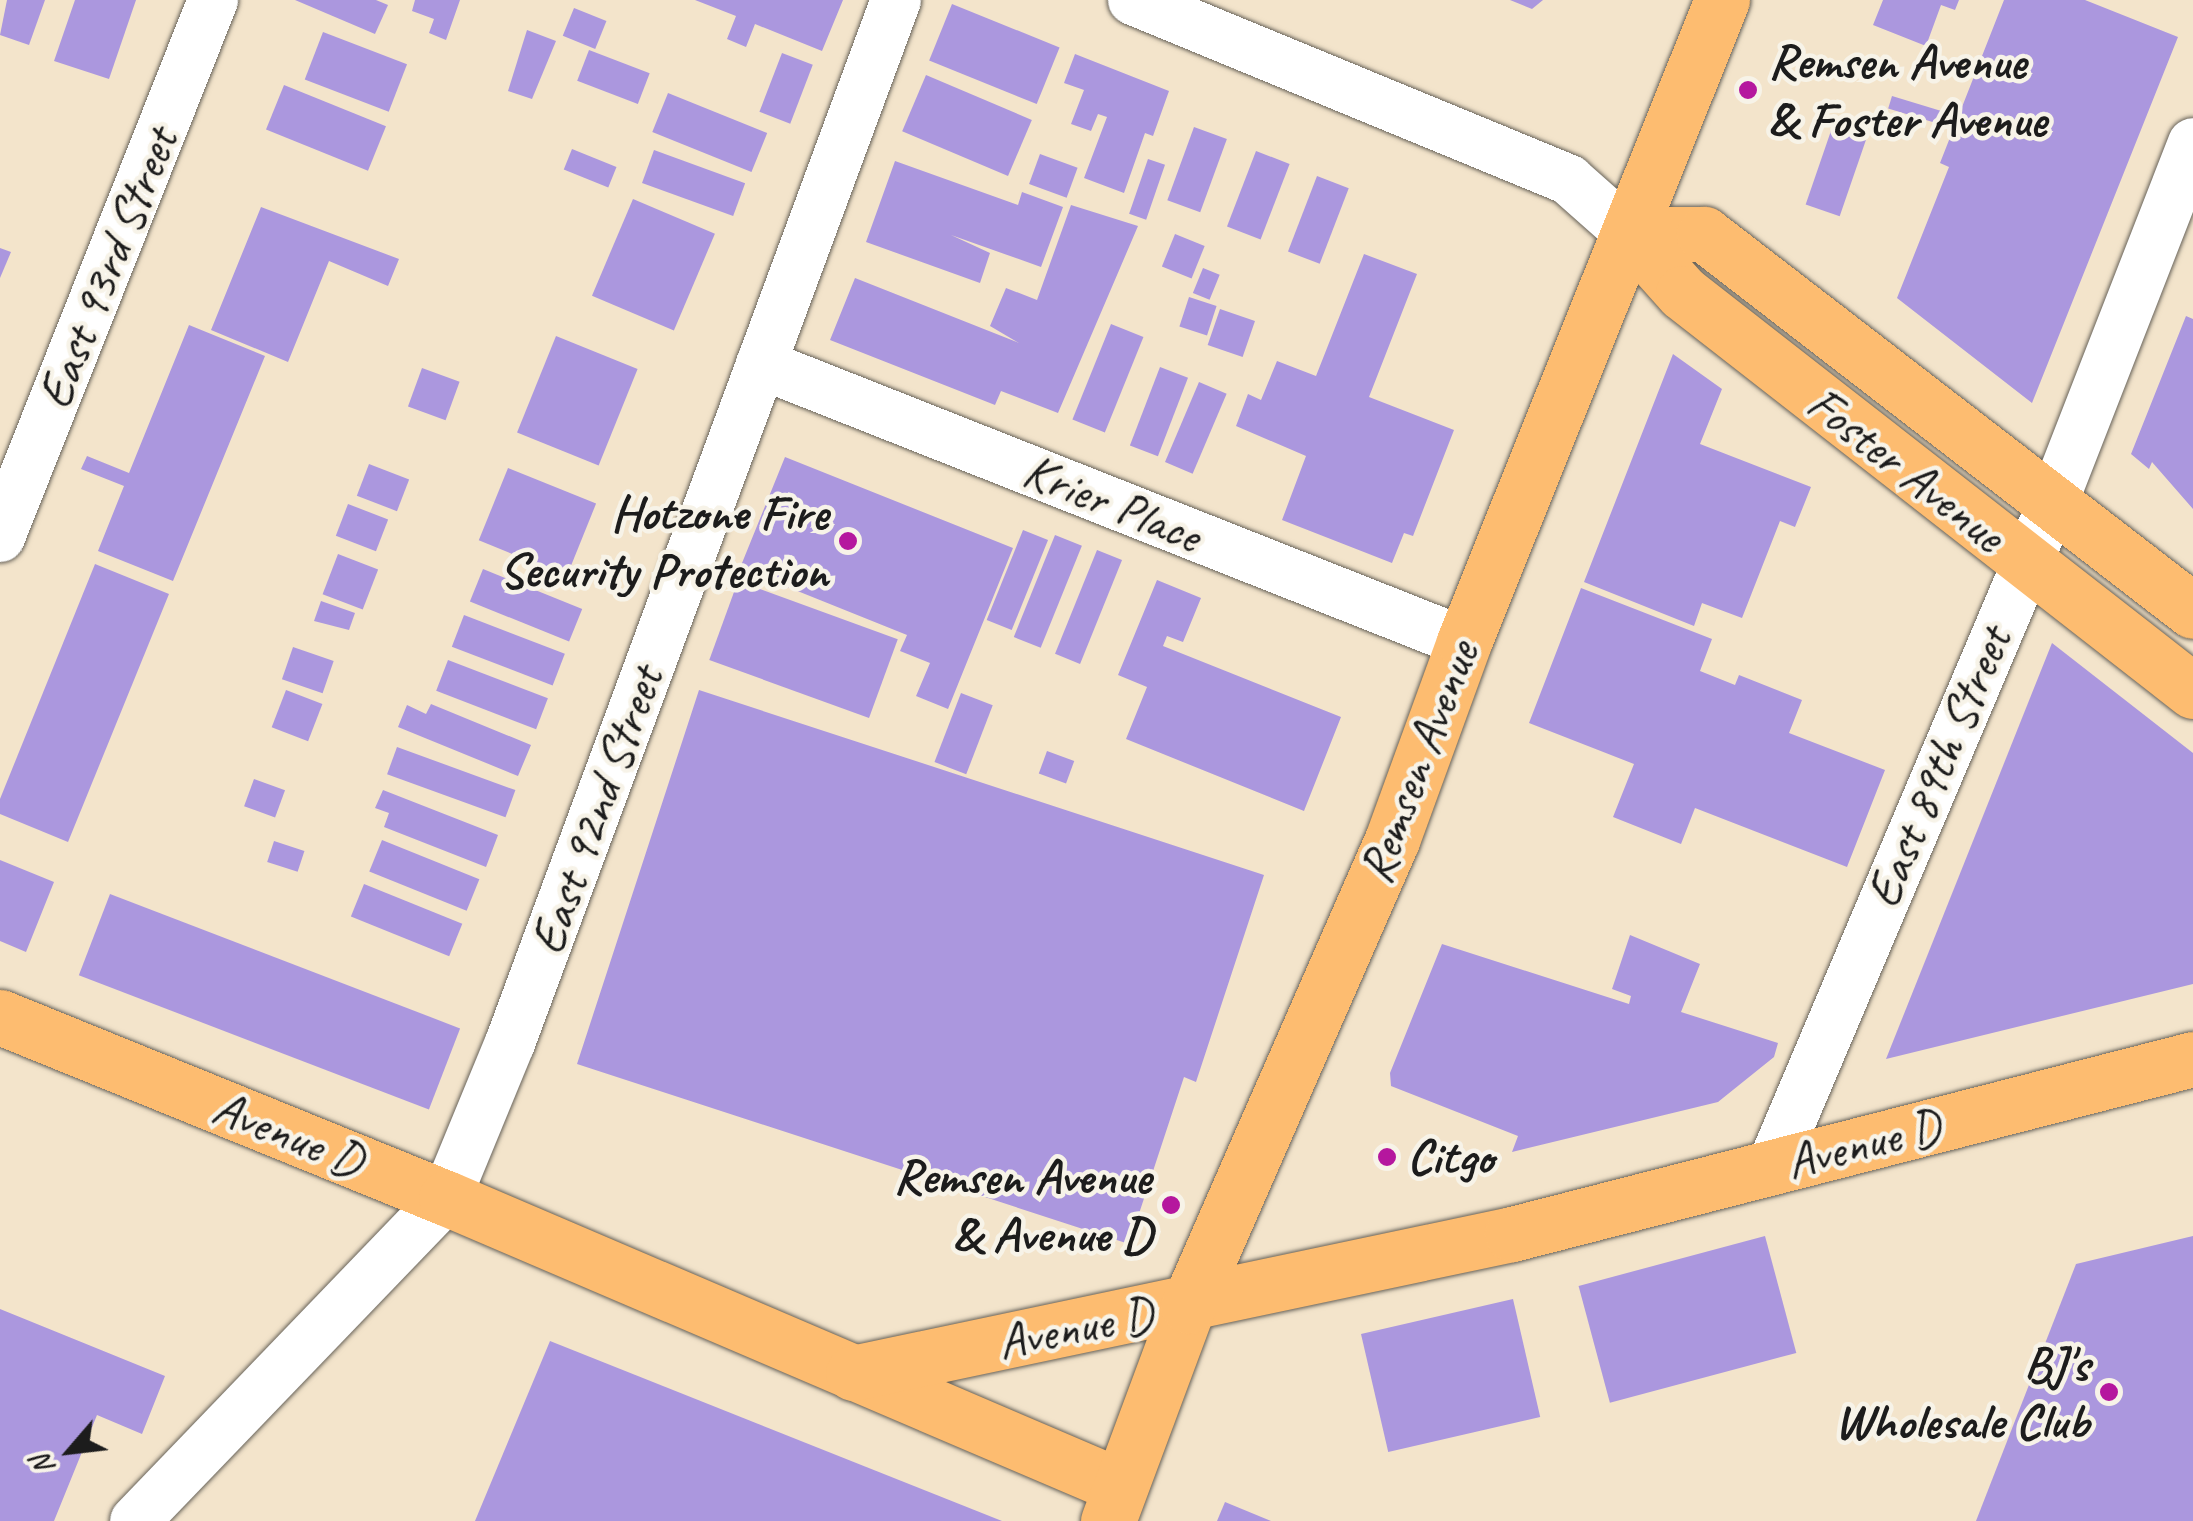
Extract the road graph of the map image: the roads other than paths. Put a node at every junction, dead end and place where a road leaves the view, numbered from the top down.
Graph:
1 (213, 0) edge
2 (896, 0) edge
3 (1133, 0) edge
4 (1722, 0) edge
5 (2193, 143) edge
6 (1630, 234) junction
7 (760, 364) junction
8 (2052, 502) junction
9 (0, 537) edge
10 (2024, 562) junction
11 (2193, 612) edge
12 (1464, 642) junction
13 (2193, 691) edge
14 (0, 1017) edge
15 (2193, 1059) edge
16 (1772, 1168) junction
17 (446, 1198) junction
18 (1188, 1306) junction
19 (853, 1373) junction
20 (1114, 1504) edge
21 (135, 1521) edge

1 - 9 street, East 93rd Street
2 - 7 street, East 92nd Street
3 - 6 street, Foster Avenue
4 - 6 main road, Remsen Avenue
5 - 8 street, East 89th Street
6 - 8 main road, Foster Avenue
6 - 10 main road, Foster Avenue
6 - 12 main road, Remsen Avenue
7 - 12 street, Krier Place
7 - 17 street, East 92nd Street
8 - 10 street, East 89th Street
8 - 11 main road, Foster Avenue
10 - 13 main road, Foster Avenue
10 - 16 street, East 89th Street
12 - 18 main road, Remsen Avenue
14 - 17 main road, Avenue D
15 - 16 main road, Avenue D
16 - 18 main road, Avenue D
17 - 19 main road, Avenue D
17 - 21 street, East 92nd Street
18 - 19 main road, Avenue D
18 - 20 main road, Remsen Avenue
19 - 20 main road

